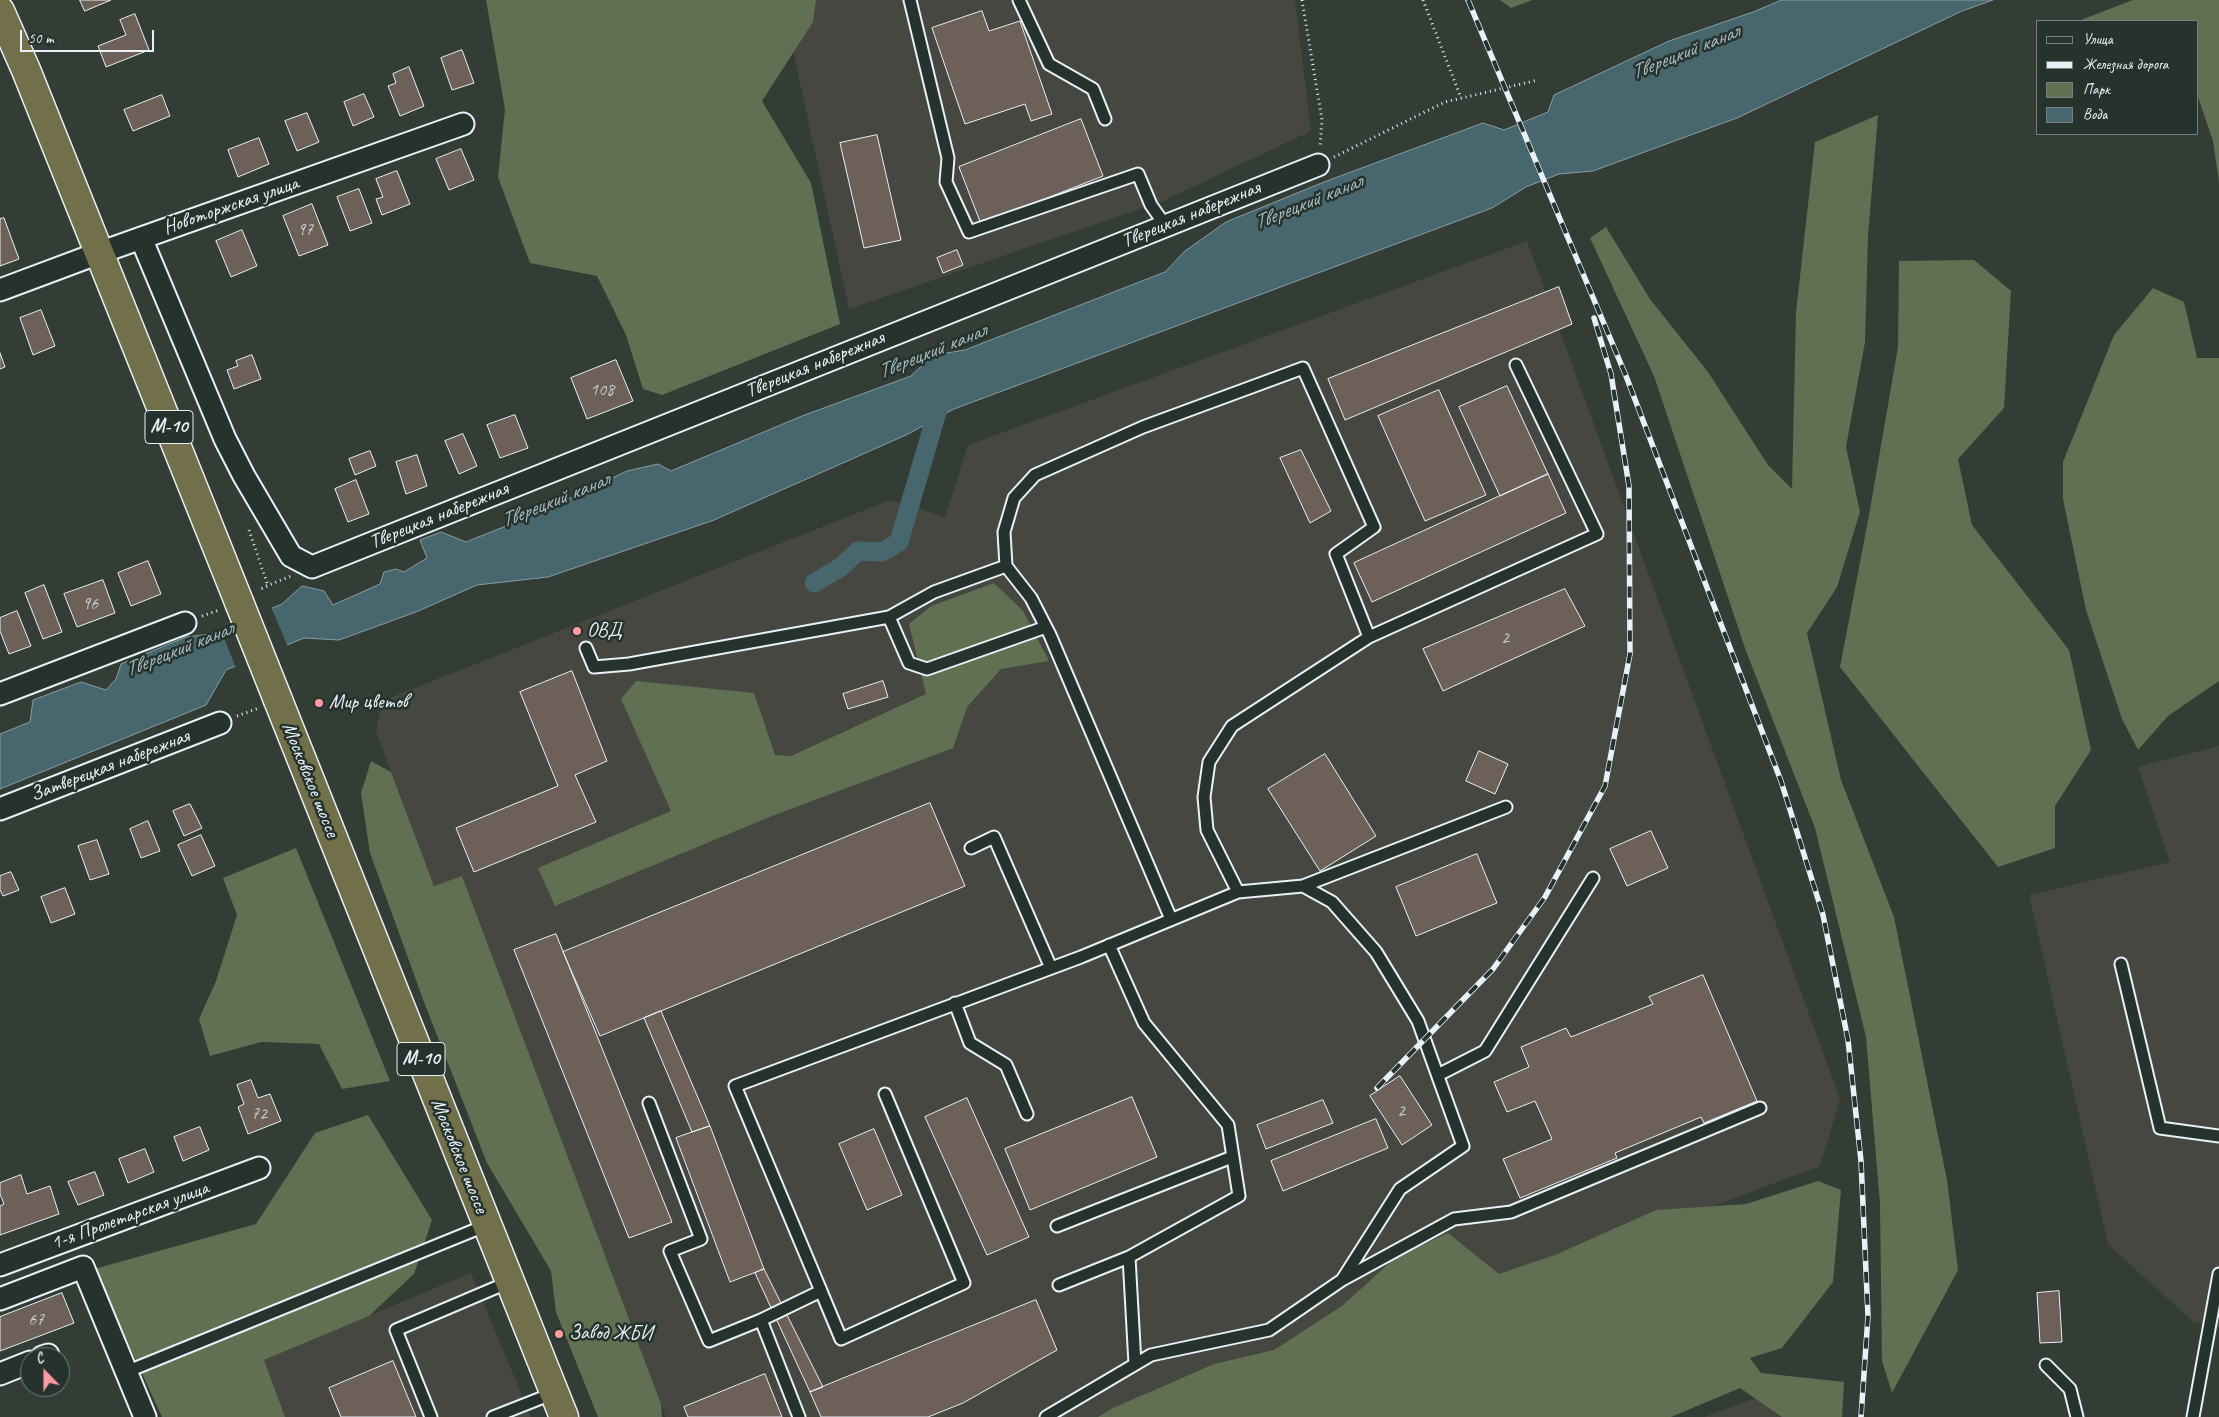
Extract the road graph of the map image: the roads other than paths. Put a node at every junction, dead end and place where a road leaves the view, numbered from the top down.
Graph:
1 (910, 0) edge
2 (1018, 0) edge
3 (0, 11) edge
4 (1105, 118) dead end
5 (463, 124) dead end
6 (1318, 165) road end
7 (1166, 225) junction
8 (141, 238) junction
9 (99, 252) junction
10 (0, 290) edge
11 (1516, 365) dead end
12 (1006, 566) junction
13 (890, 617) junction
14 (185, 623) dead end
15 (1046, 627) junction
16 (1369, 637) junction
17 (586, 648) dead end
18 (0, 694) edge
19 (220, 723) road end
20 (1506, 808) dead end
21 (0, 809) edge
22 (971, 848) dead end
23 (1593, 878) dead end
24 (1303, 886) junction
25 (1238, 892) junction
26 (1172, 919) junction
27 (1108, 945) junction
28 (2121, 964) dead end
29 (1051, 968) junction
30 (955, 1003) junction
31 (1438, 1075) junction
32 (885, 1094) dead end
33 (649, 1103) dead end
34 (1760, 1108) dead end
35 (1027, 1114) dead end
36 (2219, 1136) edge
37 (1232, 1157) junction
38 (259, 1168) dead end
39 (487, 1225) junction
40 (1057, 1226) dead end
41 (1129, 1257) junction
42 (0, 1264) edge
43 (2219, 1274) edge
44 (1342, 1280) junction
45 (509, 1282) junction
46 (1059, 1285) dead end
47 (822, 1291) junction
48 (0, 1299) edge
49 (761, 1320) junction
50 (1135, 1364) junction
51 (2046, 1365) dead end
52 (20, 1366) edge
53 (126, 1372) junction
54 (0, 1374) edge
55 (559, 1405) edge
56 (145, 1417) edge
57 (431, 1417) edge
58 (492, 1417) edge
59 (799, 1417) edge
60 (1046, 1417) edge
61 (2076, 1417) edge
62 (2193, 1417) edge

1 - 7 lane
2 - 4 lane
3 - 9 highway, М-10
5 - 8 street, Новоторжская улица
6 - 7 street, Тверецкая набережная
7 - 8 street, Тверецкая набережная
8 - 9 street, Новоторжская улица
9 - 10 street, Новоторжская улица
9 - 39 highway, Московское шоссе / М-10, bridge
11 - 16 lane
12 - 13 lane
12 - 15 lane
12 - 16 lane
13 - 15 lane
13 - 17 lane
14 - 18 street
15 - 26 lane
16 - 25 lane
19 - 21 street, Затверецкая набережная
20 - 24 lane
22 - 29 lane
23 - 31 lane
24 - 25 lane
24 - 31 lane
25 - 26 lane
26 - 27 lane
27 - 29 lane
27 - 37 lane
28 - 36 lane
29 - 30 lane
30 - 35 lane
30 - 47 lane
31 - 44 lane
32 - 47 lane
33 - 49 lane
34 - 44 lane
37 - 40 lane
37 - 41 lane
38 - 42 street, 1-я Пролетарская улица
39 - 45 highway, Московское шоссе / М-10
39 - 53 lane
41 - 46 lane
41 - 50 lane
43 - 62 lane
44 - 50 lane
45 - 55 highway, Московское шоссе / М-10
45 - 57 lane
47 - 49 lane
48 - 53 street
49 - 59 lane
50 - 60 lane
51 - 61 lane
52 - 54 street
53 - 56 street
55 - 58 lane

